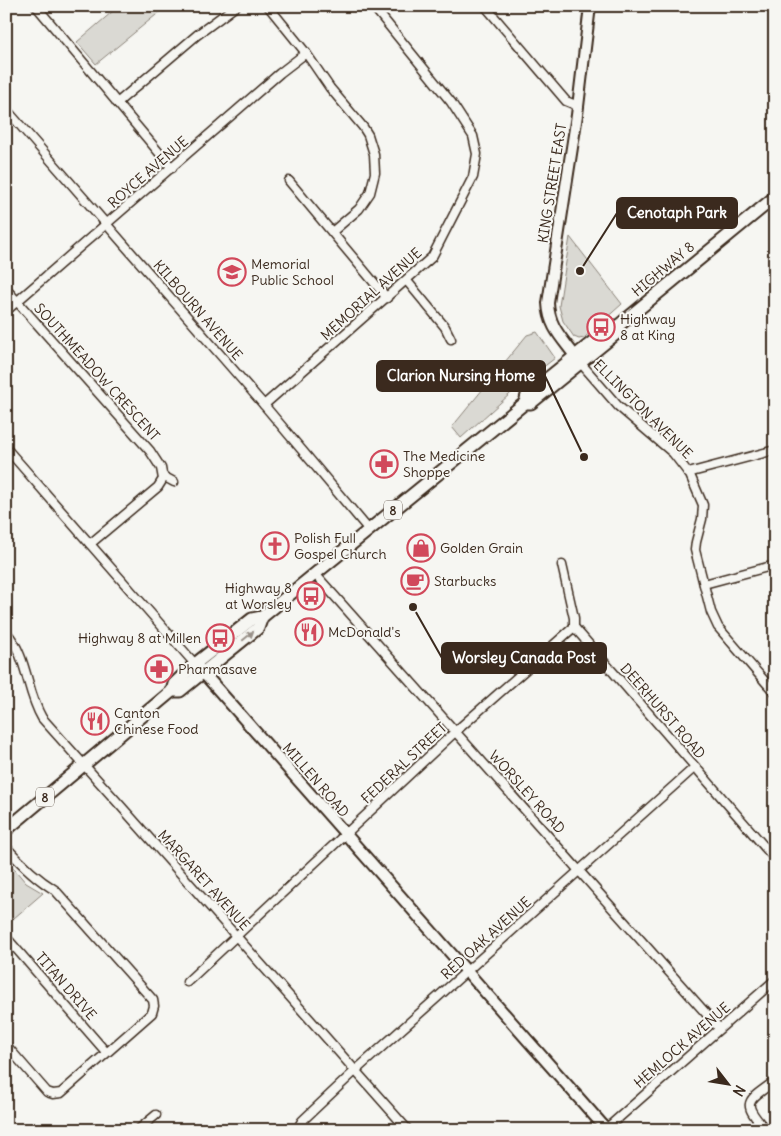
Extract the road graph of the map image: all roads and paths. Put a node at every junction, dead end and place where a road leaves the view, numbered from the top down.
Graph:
1 (36, 6) edge
2 (236, 6) edge
3 (268, 6) edge
4 (373, 6) edge
5 (590, 6) edge
6 (772, 6) edge
7 (486, 7) edge
8 (775, 10) edge
9 (306, 53) junction
10 (117, 103) junction
11 (578, 106) junction
12 (6, 109) edge
13 (172, 168) junction
14 (289, 181) dead end
15 (775, 197) edge
16 (106, 224) junction
17 (332, 232) junction
18 (407, 281) junction
19 (6, 289) edge
20 (387, 298) junction
21 (17, 301) junction
22 (6, 310) edge
23 (451, 339) dead end
24 (578, 360) junction
25 (264, 405) junction
26 (6, 448) edge
27 (775, 450) edge
28 (688, 473) junction
29 (163, 476) junction
30 (174, 482) dead end
31 (369, 530) junction
32 (90, 544) junction
33 (562, 565) dead end
34 (775, 565) edge
35 (315, 574) junction
36 (704, 584) junction
37 (262, 617) junction
38 (574, 627) junction
39 (6, 632) edge
40 (195, 664) junction
41 (203, 673) junction
42 (172, 691) junction
43 (775, 693) edge
44 (456, 732) junction
45 (84, 764) junction
46 (696, 767) junction
47 (6, 830) edge
48 (346, 834) junction
49 (6, 847) edge
50 (775, 859) edge
51 (580, 870) junction
52 (237, 936) junction
53 (6, 937) edge
54 (467, 972) junction
55 (775, 980) edge
56 (187, 982) dead end
57 (719, 1028) junction
58 (6, 1045) edge
59 (106, 1052) junction
60 (356, 1070) junction
61 (775, 1081) edge
62 (156, 1115) dead end
63 (606, 1129) edge
64 (138, 1130) edge
65 (296, 1130) edge
66 (408, 1130) edge
67 (766, 1130) edge

1 - 10 street
2 - 10 street
3 - 9 street
4 - 18 street, MEMORIAL AVENUE
5 - 11 street, KING STREET EAST
6 - 8 street
7 - 11 street
9 - 13 street, ROYCE AVENUE
9 - 17 street
10 - 13 street
11 - 24 street, KING STREET EAST
12 - 16 street, KILBOURN AVENUE
13 - 16 street, ROYCE AVENUE
14 - 17 street
15 - 24 main road, HIGHWAY 8 / 8
16 - 21 street, ROYCE AVENUE
16 - 25 street, KILBOURN AVENUE
17 - 20 street
18 - 20 street, MEMORIAL AVENUE
18 - 23 street
19 - 21 street, SOUTHMEADOW CRESCENT
20 - 25 street, MEMORIAL AVENUE
21 - 22 street, ROYCE AVENUE
21 - 29 street, SOUTHMEADOW CRESCENT
24 - 28 street, ELLINGTON AVENUE
24 - 31 main road, HIGHWAY 8 / 8
25 - 31 street, KILBOURN AVENUE
26 - 32 street, MILLEN ROAD
27 - 28 street
28 - 36 street, ELLINGTON AVENUE
29 - 30 street
29 - 32 street
31 - 35 main road, HIGHWAY 8 / 8
32 - 40 street, MILLEN ROAD
33 - 38 street
34 - 36 street
35 - 37 main road, HIGHWAY 8 / 8
35 - 44 street, WORSLEY ROAD
36 - 43 street, ELLINGTON AVENUE
37 - 40 main road, HIGHWAY 8 / 8
41 -> 37 main road, HIGHWAY 8 / 8
38 - 44 street, FEDERAL STREET
38 - 46 street, DEERHURST ROAD
39 - 45 street, MARGARET AVENUE
40 - 41 street, MILLEN ROAD
40 - 42 main road, HIGHWAY 8 / 8
41 - 42 main road, HIGHWAY 8 / 8
41 - 48 street, MILLEN ROAD
42 - 45 main road, HIGHWAY 8 / 8
44 - 48 street, FEDERAL STREET
44 - 51 street, WORSLEY ROAD
45 - 47 main road, HIGHWAY 8 / 8
45 - 52 street, MARGARET AVENUE
46 - 50 street, DEERHURST ROAD
46 - 51 street, RED OAK AVENUE
48 - 52 street, FEDERAL STREET
48 - 54 street, MILLEN ROAD
49 - 59 street
51 - 54 street, RED OAK AVENUE
51 - 57 street, WORSLEY ROAD
52 - 56 street, FEDERAL STREET
52 - 60 street, MARGARET AVENUE
53 - 59 street, TITAN DRIVE
54 - 60 street, RED OAK AVENUE
54 - 63 street, MILLEN ROAD
55 - 57 street, HEMLOCK AVENUE
57 - 63 street, HEMLOCK AVENUE
58 - 59 street
60 - 65 street, RED OAK AVENUE
60 - 66 street, MARGARET AVENUE
61 - 67 street
62 - 64 street

